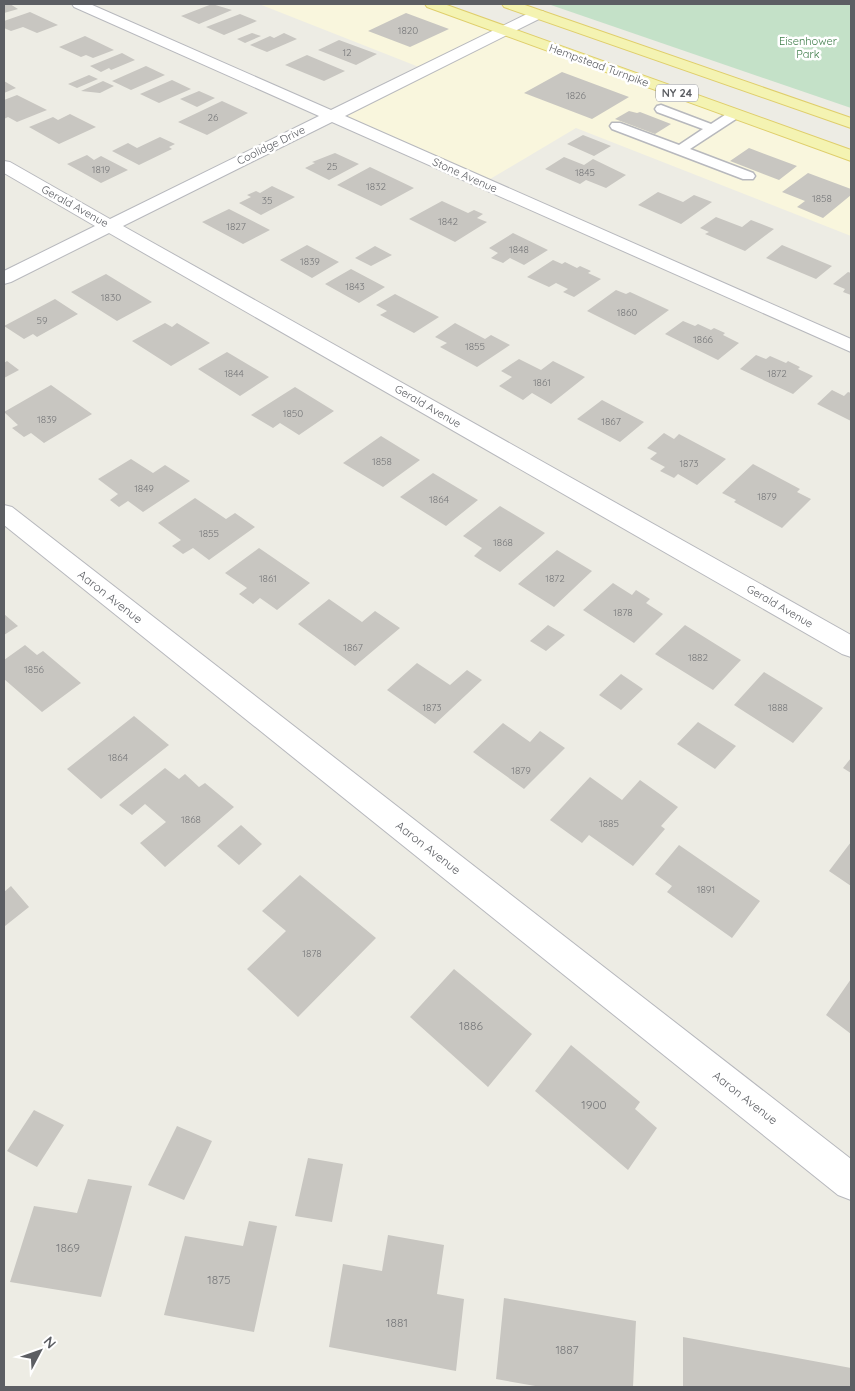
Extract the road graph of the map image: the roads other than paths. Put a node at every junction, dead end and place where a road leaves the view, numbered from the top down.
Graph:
1 (79, 4) edge
2 (432, 4) edge
3 (509, 4) edge
4 (538, 14) junction
5 (504, 30) junction
6 (661, 109) dead end
7 (735, 114) junction
8 (330, 116) junction
9 (851, 123) edge
10 (616, 126) dead end
11 (713, 129) junction
12 (680, 150) junction
13 (851, 156) edge
14 (4, 166) edge
15 (748, 176) dead end
16 (109, 226) junction
17 (4, 278) edge
18 (851, 346) edge
19 (4, 513) edge
20 (851, 647) edge
21 (851, 1182) edge

1 - 8 street, Stone Avenue
2 - 5 main road, Hempstead Turnpike / NY 24
3 - 4 main road, NY 24
4 - 5 street, Coolidge Drive
4 - 9 main road, NY 24
5 - 7 main road, Hempstead Turnpike / NY 24
5 - 8 street, Coolidge Drive
6 - 11 lane
7 - 11 lane
7 - 13 main road, Hempstead Turnpike / NY 24
8 - 16 street, Coolidge Drive
8 - 18 street, Stone Avenue
10 - 12 lane
11 - 12 lane
12 - 15 lane
14 - 16 street, Gerald Avenue
16 - 17 street, Coolidge Drive
16 - 20 street, Gerald Avenue
19 - 21 street, Aaron Avenue

